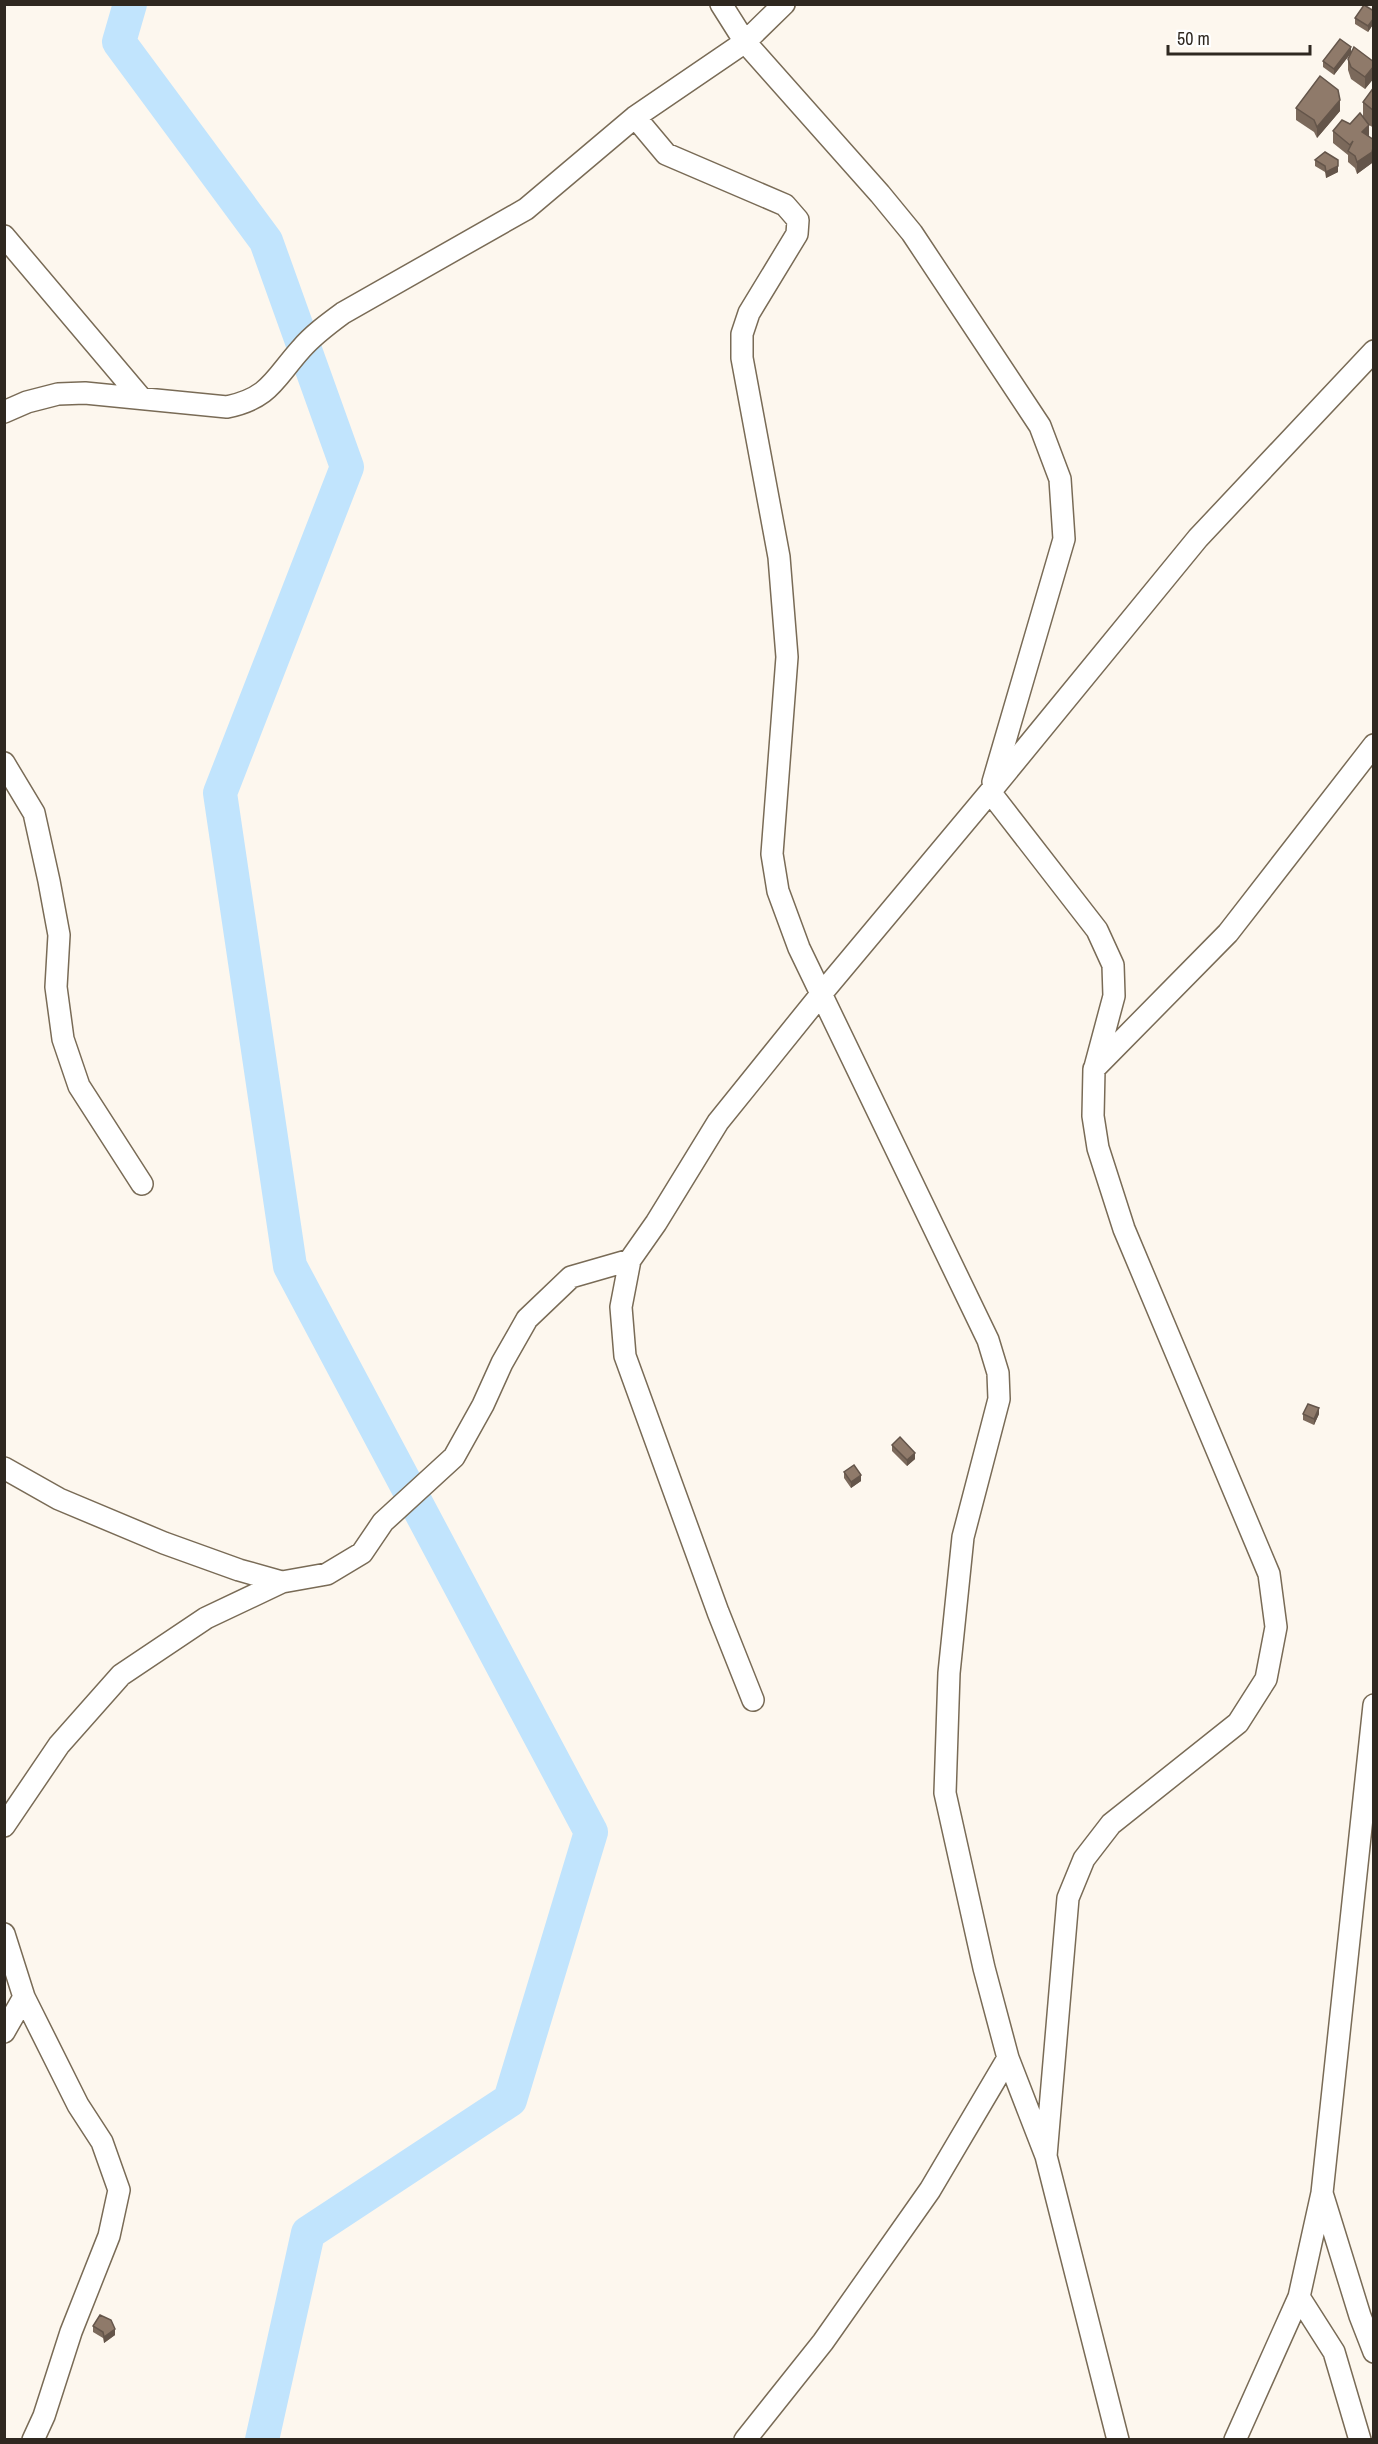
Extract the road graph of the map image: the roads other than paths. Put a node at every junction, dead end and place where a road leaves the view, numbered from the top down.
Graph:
1 (721, 4) edge
2 (783, 4) edge
3 (745, 42) junction
4 (635, 117) junction
5 (4, 236) edge
6 (1374, 351) edge
7 (141, 398) junction
8 (4, 412) edge
9 (1374, 745) edge
10 (4, 763) edge
11 (990, 792) junction
12 (822, 993) junction
13 (1094, 1069) junction
14 (142, 1184) dead end
15 (630, 1260) junction
16 (4, 1468) edge
17 (282, 1582) junction
18 (753, 1700) dead end
19 (1374, 1705) edge
20 (4, 1826) edge
21 (4, 1934) edge
22 (24, 1997) junction
23 (4, 2032) edge
24 (1008, 2058) junction
25 (1046, 2156) junction
26 (1322, 2193) junction
27 (1299, 2297) junction
28 (1374, 2352) edge
29 (33, 2439) edge
30 (745, 2439) edge
31 (1118, 2439) edge
32 (1235, 2439) edge
33 (1360, 2439) edge

1 - 3 street
2 - 3 street
3 - 4 street
3 - 11 street
4 - 7 street
4 - 12 street
5 - 7 street
6 - 11 street
7 - 8 street
9 - 13 street
10 - 14 street
11 - 12 street
11 - 13 street
12 - 15 street
12 - 24 street
13 - 25 street
15 - 17 street
15 - 18 street
16 - 17 street
17 - 20 street
19 - 26 street
21 - 22 street
22 - 23 street
22 - 29 street
24 - 25 street
24 - 30 street
25 - 31 street
26 - 27 street
26 - 28 street
27 - 32 street
27 - 33 street

